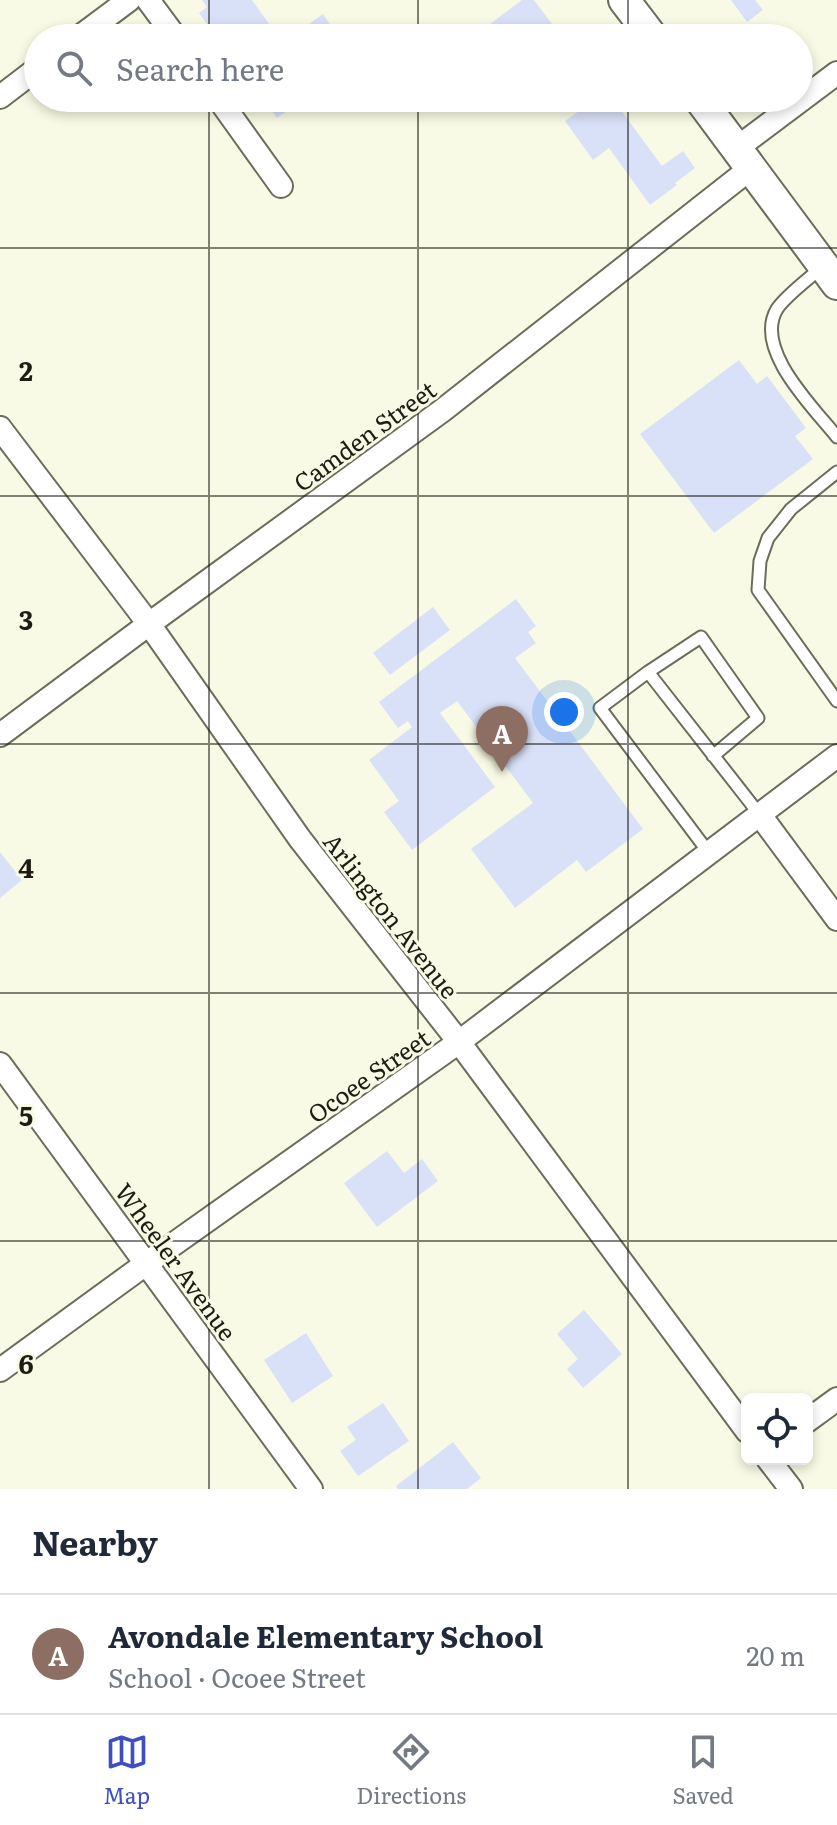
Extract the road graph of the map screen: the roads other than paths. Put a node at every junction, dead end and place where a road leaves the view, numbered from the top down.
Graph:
1 (129, 0) edge
2 (148, 0) edge
3 (624, 0) edge
4 (97, 24) edge
5 (166, 24) edge
6 (642, 24) edge
7 (837, 73) edge
8 (24, 79) edge
9 (813, 95) edge
10 (0, 97) edge
11 (228, 112) edge
12 (710, 112) edge
13 (794, 112) edge
14 (744, 158) junction
15 (281, 186) dead end
16 (830, 275) edge
17 (0, 428) edge
18 (837, 437) edge
19 (837, 472) edge
20 (149, 624) junction
21 (648, 672) junction
22 (837, 701) edge
23 (0, 735) edge
24 (713, 756) junction
25 (837, 756) edge
26 (760, 815) junction
27 (709, 853) junction
28 (837, 919) edge
29 (459, 1042) junction
30 (0, 1064) edge
31 (147, 1263) junction
32 (0, 1370) edge
33 (837, 1399) edge
34 (813, 1417) edge
35 (741, 1423) edge
36 (773, 1465) edge
37 (311, 1489) edge
38 (791, 1489) edge

1 - 4 street
2 - 5 street
3 - 6 main road
7 - 9 street, Camden Street
8 - 10 street
11 - 15 street
12 - 14 main road
13 - 14 street, Camden Street
14 - 16 main road
14 - 20 street, Camden Street
16 - 18 lane
17 - 20 street, Arlington Avenue
19 - 22 lane
20 - 23 street, Camden Street
20 - 29 street, Arlington Avenue
21 - 24 lane
21 - 24 lane
21 - 27 lane
24 - 26 lane
25 - 26 street, Ocoee Street
26 - 27 street, Ocoee Street
26 - 28 street
27 - 29 street, Ocoee Street
29 - 31 street, Ocoee Street
29 - 35 street, Arlington Avenue
30 - 31 street, Wheeler Avenue
31 - 32 street, Ocoee Street
31 - 37 street, Wheeler Avenue
33 - 34 street
36 - 38 street

